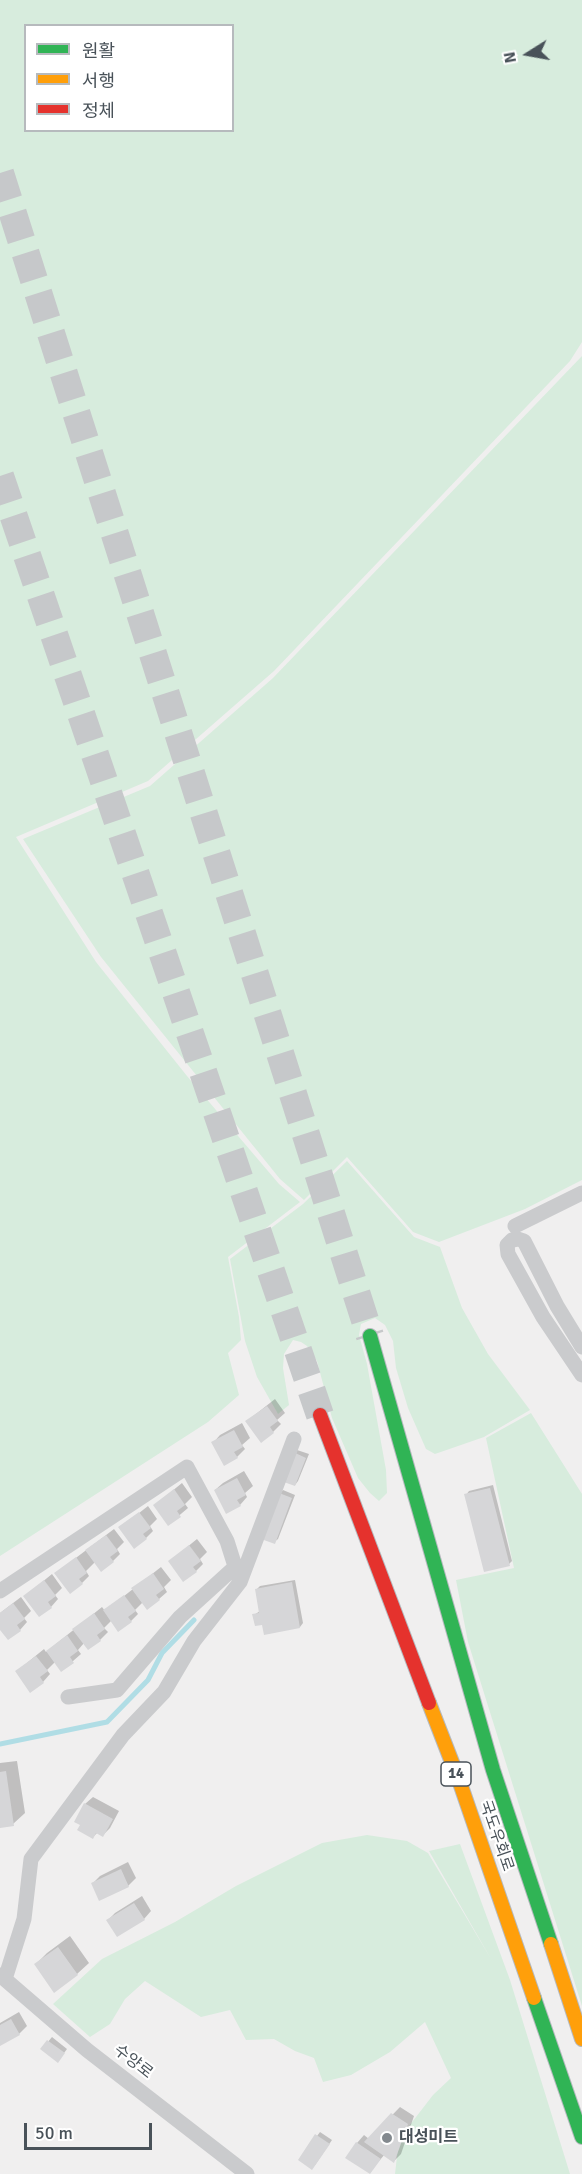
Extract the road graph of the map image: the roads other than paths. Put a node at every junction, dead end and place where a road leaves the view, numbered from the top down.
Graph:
1 (582, 1193) edge
2 (515, 1226) dead end
3 (370, 1336) tunnel mouth
4 (582, 1347) edge
5 (582, 1375) edge
6 (320, 1415) tunnel mouth
7 (294, 1439) dead end
8 (235, 1567) junction
9 (240, 1582) junction
10 (0, 1591) edge
11 (68, 1697) dead end
12 (2, 1977) edge
13 (582, 2039) edge
14 (582, 2137) edge
15 (247, 2174) edge

1 - 2 street
3 - 13 highway, 국도우회로 / 14
4 - 5 street
6 - 14 highway, 국도우회로 / 14
7 - 9 street
8 - 9 street
8 - 10 street
8 - 11 street
9 - 12 street
12 - 15 street, 수양로

